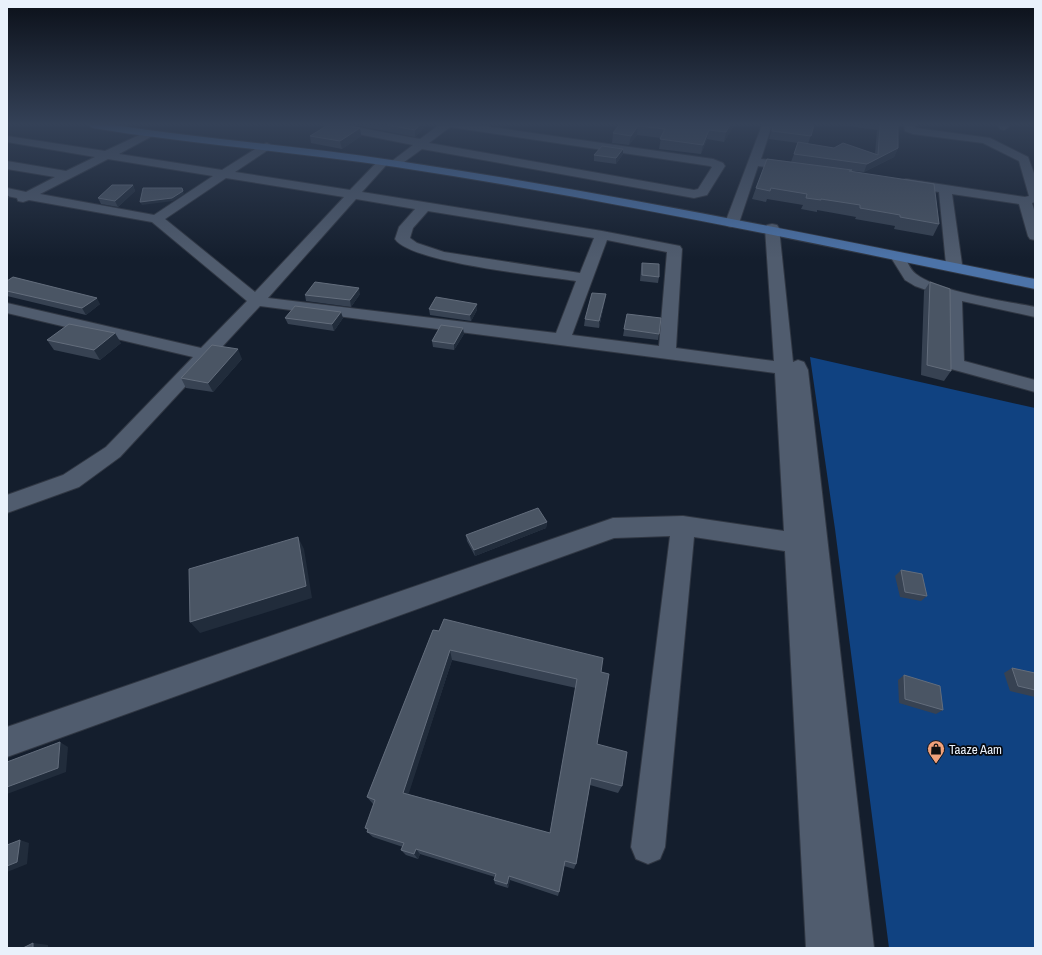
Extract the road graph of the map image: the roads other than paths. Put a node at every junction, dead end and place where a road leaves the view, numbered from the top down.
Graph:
1 (35, 170) edge
2 (79, 170) edge
3 (197, 170) edge
4 (232, 170) edge
5 (384, 170) edge
6 (437, 170) edge
7 (561, 170) edge
8 (717, 170) edge
9 (752, 170) edge
10 (1026, 170) edge
11 (225, 174) junction
12 (68, 175) junction
13 (892, 181) edge
14 (945, 189) junction
15 (7, 192) edge
16 (352, 195) junction
17 (27, 196) junction
18 (1032, 199) edge
19 (7, 206) edge
20 (425, 206) junction
21 (156, 219) junction
22 (733, 222) junction
23 (778, 230) junction
24 (1034, 230) edge
25 (602, 235) junction
26 (897, 256) junction
27 (954, 264) junction
28 (585, 278) junction
29 (1035, 280) edge
30 (1035, 284) edge
31 (954, 294) junction
32 (256, 301) junction
33 (7, 308) edge
34 (1035, 312) edge
35 (562, 339) junction
36 (667, 352) junction
37 (204, 354) junction
38 (791, 369) junction
39 (1035, 386) edge
40 (7, 504) edge
41 (683, 526) junction
42 (806, 545) junction
43 (7, 742) edge
44 (648, 847) dead end
45 (825, 948) edge
46 (855, 948) edge

1 - 12 street
2 - 12 street
3 - 11 street
4 - 11 street
5 - 16 street
6 - 22 main road
7 - 8 street
9 - 22 street
10 - 18 street
11 - 16 street
11 - 21 street
12 - 17 street
13 - 14 street
14 - 18 street
14 - 27 street
15 - 17 street
16 - 20 street
16 - 32 street
17 - 19 street
17 - 21 street
18 - 24 street
20 - 25 street
20 - 28 street
21 - 32 street
22 - 23 main road
23 - 26 main road
23 - 27 main road
23 - 38 street
25 - 28 street
25 - 36 street
26 - 30 main road
26 - 31 street
27 - 29 main road
28 - 35 street
31 - 34 street
31 - 39 street
32 - 35 street
32 - 37 street
33 - 37 street
35 - 36 street
36 - 38 street
37 - 40 street
38 - 42 street
41 - 42 street
41 - 43 street
41 - 44 street
42 - 45 street
42 - 46 street

